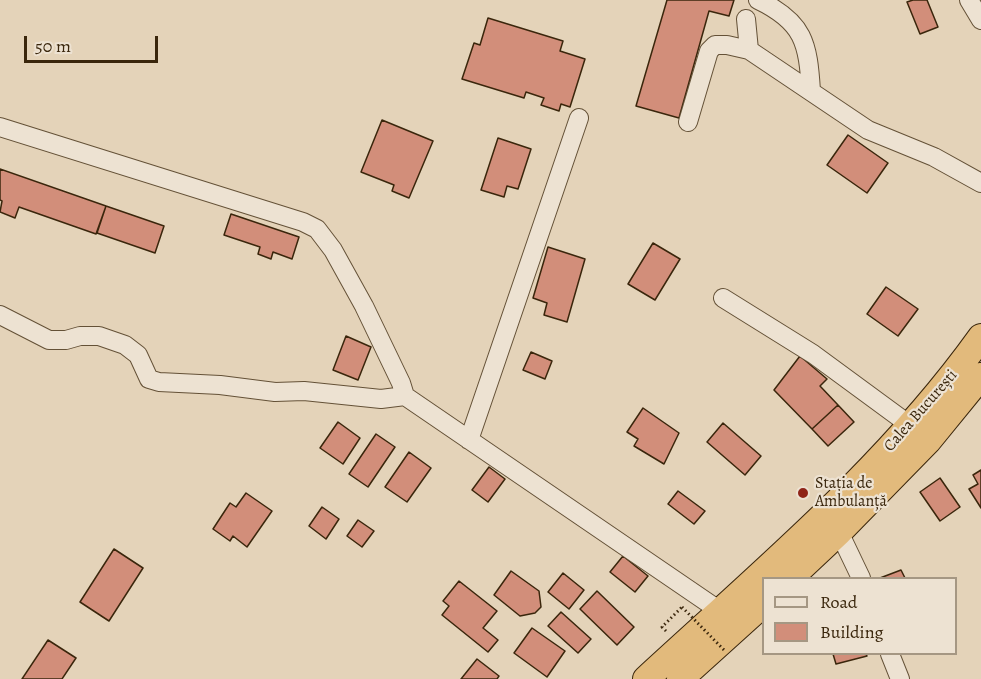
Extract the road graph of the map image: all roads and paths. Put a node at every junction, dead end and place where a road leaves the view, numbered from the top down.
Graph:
1 (758, 0) edge
2 (969, 0) edge
3 (746, 19) dead end
4 (981, 20) edge
5 (749, 50) junction
6 (811, 91) junction
7 (579, 118) dead end
8 (688, 122) dead end
9 (0, 127) edge
10 (981, 183) edge
11 (723, 297) dead end
12 (0, 315) edge
13 (981, 337) edge
14 (981, 376) edge
15 (405, 396) junction
16 (911, 426) junction
17 (469, 440) junction
18 (839, 532) junction
19 (792, 577) edge
20 (860, 577) edge
21 (762, 605) edge
22 (720, 611) junction
23 (662, 627) dead end
24 (724, 650) dead end
25 (890, 655) edge
26 (646, 679) edge
27 (681, 679) edge
28 (900, 679) edge

1 - 6 street
2 - 4 street
3 - 5 street
5 - 6 street
5 - 8 street
6 - 10 street
7 - 17 street
9 - 15 street
11 - 16 street
12 - 15 street
13 - 16 highway, Calea București
14 - 18 highway, Calea București
15 - 17 street
16 - 22 highway, Calea București
17 - 22 street
18 - 19 highway, Calea București
18 - 20 street
21 - 27 highway
22 - 26 highway, Calea București
23 - 24 path, bridge
25 - 28 street

